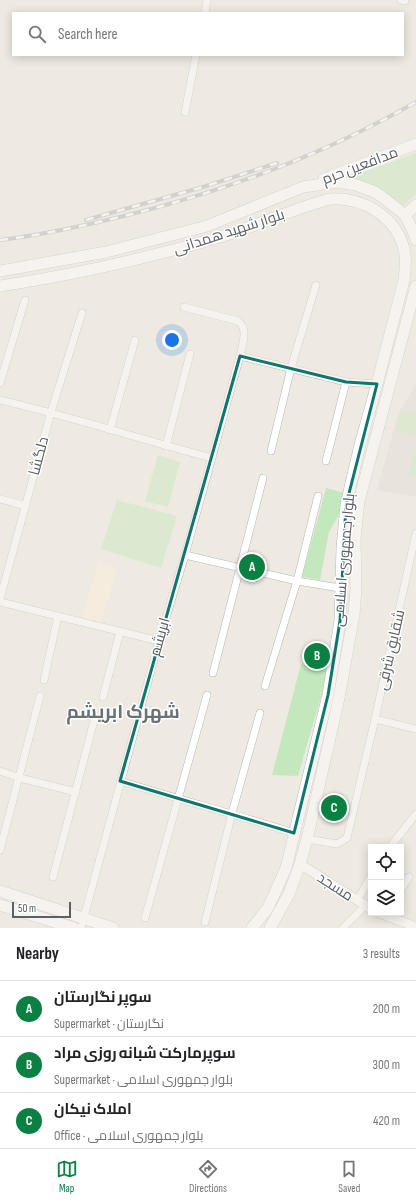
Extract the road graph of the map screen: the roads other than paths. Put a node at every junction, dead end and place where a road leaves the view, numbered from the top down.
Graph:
1 (207, 0) edge
2 (205, 12) edge
3 (196, 56) edge
4 (185, 112) dead end
5 (416, 144) edge
6 (303, 187) junction
7 (416, 205) edge
8 (405, 216) junction
9 (189, 230) junction
10 (416, 240) edge
11 (193, 244) junction
12 (0, 271) edge
13 (404, 280) junction
14 (416, 282) edge
15 (316, 285) dead end
16 (0, 286) edge
17 (416, 286) edge
18 (25, 300) dead end
19 (184, 306) dead end
20 (82, 313) dead end
21 (135, 340) dead end
22 (190, 354) dead end
23 (240, 356) junction
24 (291, 368) junction
25 (346, 382) junction
26 (0, 383) edge
27 (377, 384) junction
28 (0, 400) edge
29 (51, 412) junction
30 (110, 430) junction
31 (166, 446) junction
32 (270, 451) dead end
33 (212, 458) junction
34 (326, 462) dead end
35 (263, 478) dead end
36 (318, 496) dead end
37 (0, 499) edge
38 (26, 506) junction
39 (416, 534) edge
40 (185, 555) junction
41 (240, 569) junction
42 (297, 581) junction
43 (340, 588) junction
44 (0, 601) edge
45 (58, 616) junction
46 (120, 632) junction
47 (159, 641) junction
48 (213, 674) dead end
49 (44, 680) dead end
50 (266, 686) dead end
51 (207, 695) dead end
52 (328, 695) junction
53 (40, 696) dead end
54 (102, 697) dead end
55 (339, 698) junction
56 (260, 713) dead end
57 (95, 717) dead end
58 (375, 719) junction
59 (416, 729) edge
60 (0, 771) edge
61 (20, 778) junction
62 (120, 781) junction
63 (76, 792) junction
64 (179, 799) junction
65 (232, 813) junction
66 (416, 814) edge
67 (294, 833) junction
68 (307, 839) junction
69 (392, 844) edge
70 (0, 850) edge
71 (300, 864) junction
72 (54, 877) dead end
73 (409, 877) dead end
74 (370, 880) edge
75 (404, 885) edge
76 (0, 890) edge
77 (0, 905) edge
78 (364, 905) edge
79 (389, 916) edge
80 (145, 918) dead end
81 (205, 922) dead end
82 (82, 923) edge
83 (416, 926) edge
84 (74, 928) edge
85 (114, 928) edge
86 (252, 928) edge
87 (270, 928) edge
88 (343, 928) edge

1 - 2 street
3 - 4 street
5 - 6 main road, مدافعین حرم
6 - 8 main road, بلوار شهید همدانی
6 - 9 main road, بلوار شهید همدانی
7 - 8 main road
8 - 10 main road, بلوار شهید همدانی
9 - 11 main road
9 - 12 main road, بلوار شهید همدانی
11 - 13 main road, بلوار شهید همدانی
11 - 16 main road, بلوار شهید همدانی
13 - 14 main road
13 - 27 main road, بلوار جمهوری اسلامی
15 - 24 street
17 - 55 main road, بلوار جمهوری اسلامی
18 - 26 street
19 - 23 street, ابریشم
20 - 29 street, دلگشا
21 - 30 street
22 - 31 street
23 - 24 street
23 - 33 street, ابریشم
24 - 25 street
24 - 32 street
25 - 27 street
25 - 34 street
27 - 43 main road, بلوار جمهوری اسلامی
28 - 29 street
29 - 30 street
29 - 38 street, دلگشا
30 - 31 street
31 - 33 street
33 - 40 street, ابریشم
35 - 41 street
36 - 42 street
37 - 38 street
38 - 44 street, دلگشا
39 - 58 street, شقایق شرقی
40 - 41 street
40 - 47 street, ابریشم
41 - 42 street
41 - 48 street
42 - 43 street
42 - 50 street
43 - 52 main road, بلوار جمهوری اسلامی
44 - 45 street
45 - 46 street
45 - 49 street
46 - 47 street
46 - 54 street
47 - 62 street, ابریشم
51 - 64 street
52 - 55 main road
52 - 67 main road, بلوار جمهوری اسلامی
53 - 61 street
55 - 68 main road, بلوار جمهوری اسلامی
56 - 65 street
57 - 63 street
58 - 59 street
58 - 68 street, شقایق شرقی
60 - 61 street
61 - 63 street
61 - 70 street
62 - 64 street
62 - 82 street, ابریشم
63 - 72 street
64 - 65 street
64 - 80 street
65 - 67 street
65 - 81 street
66 - 69 street
67 - 86 main road, بلوار جمهوری اسلامی
68 - 71 main road, بلوار جمهوری اسلامی
71 - 78 street, مسجد
71 - 87 main road, بلوار جمهوری اسلامی
73 - 75 street
74 - 78 street
76 - 82 main road
77 - 84 main road
78 - 88 street
79 - 83 street
82 - 85 main road

